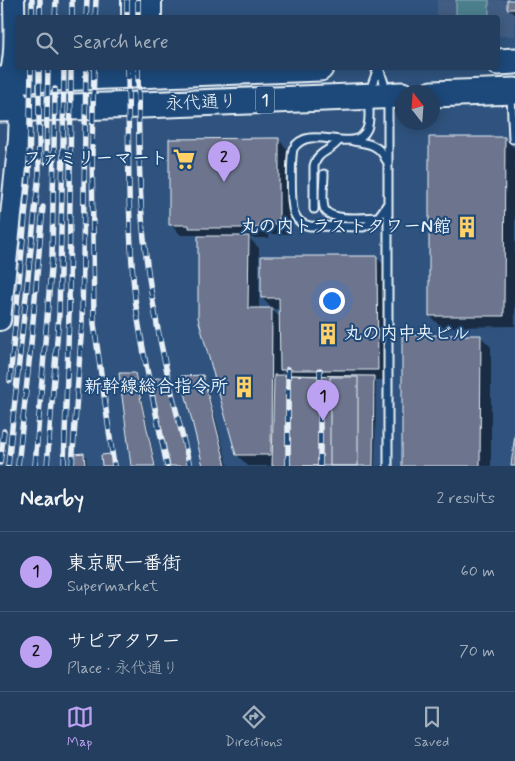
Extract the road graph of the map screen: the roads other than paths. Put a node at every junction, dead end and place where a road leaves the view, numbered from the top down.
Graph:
1 (14, 0) edge
2 (132, 0) edge
3 (151, 0) edge
4 (132, 15) edge
5 (151, 15) edge
6 (515, 61) edge
7 (500, 62) edge
8 (201, 70) edge
9 (379, 70) edge
10 (379, 70) edge
11 (142, 71) edge
12 (513, 91) edge
13 (440, 94) edge
14 (6, 95) edge
15 (386, 95) edge
16 (142, 105) junction
17 (513, 138) dead end
18 (339, 140) junction
19 (350, 140) junction
20 (388, 165) junction
21 (324, 174) dead end
22 (388, 203) junction
23 (314, 209) dead end
24 (379, 217) junction
25 (0, 320) edge
26 (388, 466) edge

1 - 14 main road
2 - 4 main road
3 - 5 main road
6 - 7 highway
8 - 11 highway, 永代通り / 1
9 - 15 lane
10 - 15 lane
11 - 14 highway, 永代通り / 1
11 - 16 main road
12 - 13 highway
12 - 17 lane
14 - 16 highway, 永代通り / 1
14 - 25 main road
15 - 16 highway, 永代通り / 1
15 - 19 lane
15 - 20 lane
18 - 19 lane
18 - 23 lane
18 - 24 lane
19 - 20 lane
20 - 22 lane
21 - 24 lane
22 - 24 lane
22 - 26 lane

